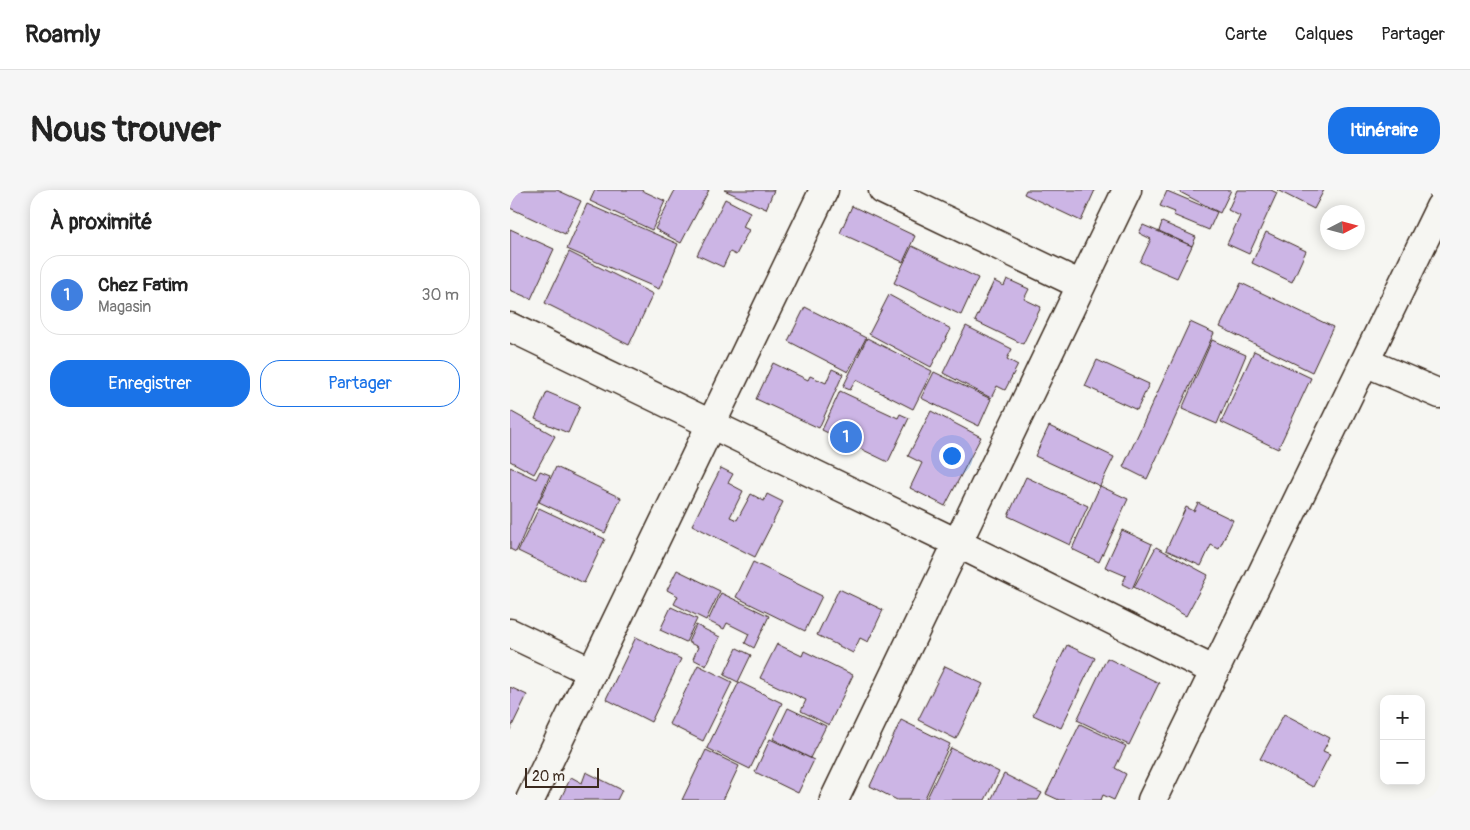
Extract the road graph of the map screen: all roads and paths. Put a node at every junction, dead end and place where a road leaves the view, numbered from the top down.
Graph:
1 (824, 190) edge
2 (883, 190) edge
3 (1127, 190) edge
4 (1440, 207) edge
5 (1081, 285) junction
6 (510, 327) edge
7 (1365, 362) junction
8 (1440, 394) edge
9 (711, 425) junction
10 (957, 543) junction
11 (510, 632) edge
12 (1215, 671) junction
13 (592, 672) junction
14 (530, 800) edge
15 (834, 800) edge
16 (1152, 800) edge

1 - 9 street
2 - 5 street
3 - 5 street
4 - 7 street
5 - 10 street
6 - 9 street
7 - 8 street
7 - 12 street
9 - 10 street
9 - 13 street
10 - 12 street
10 - 15 street
11 - 13 street
12 - 16 street
13 - 14 street

